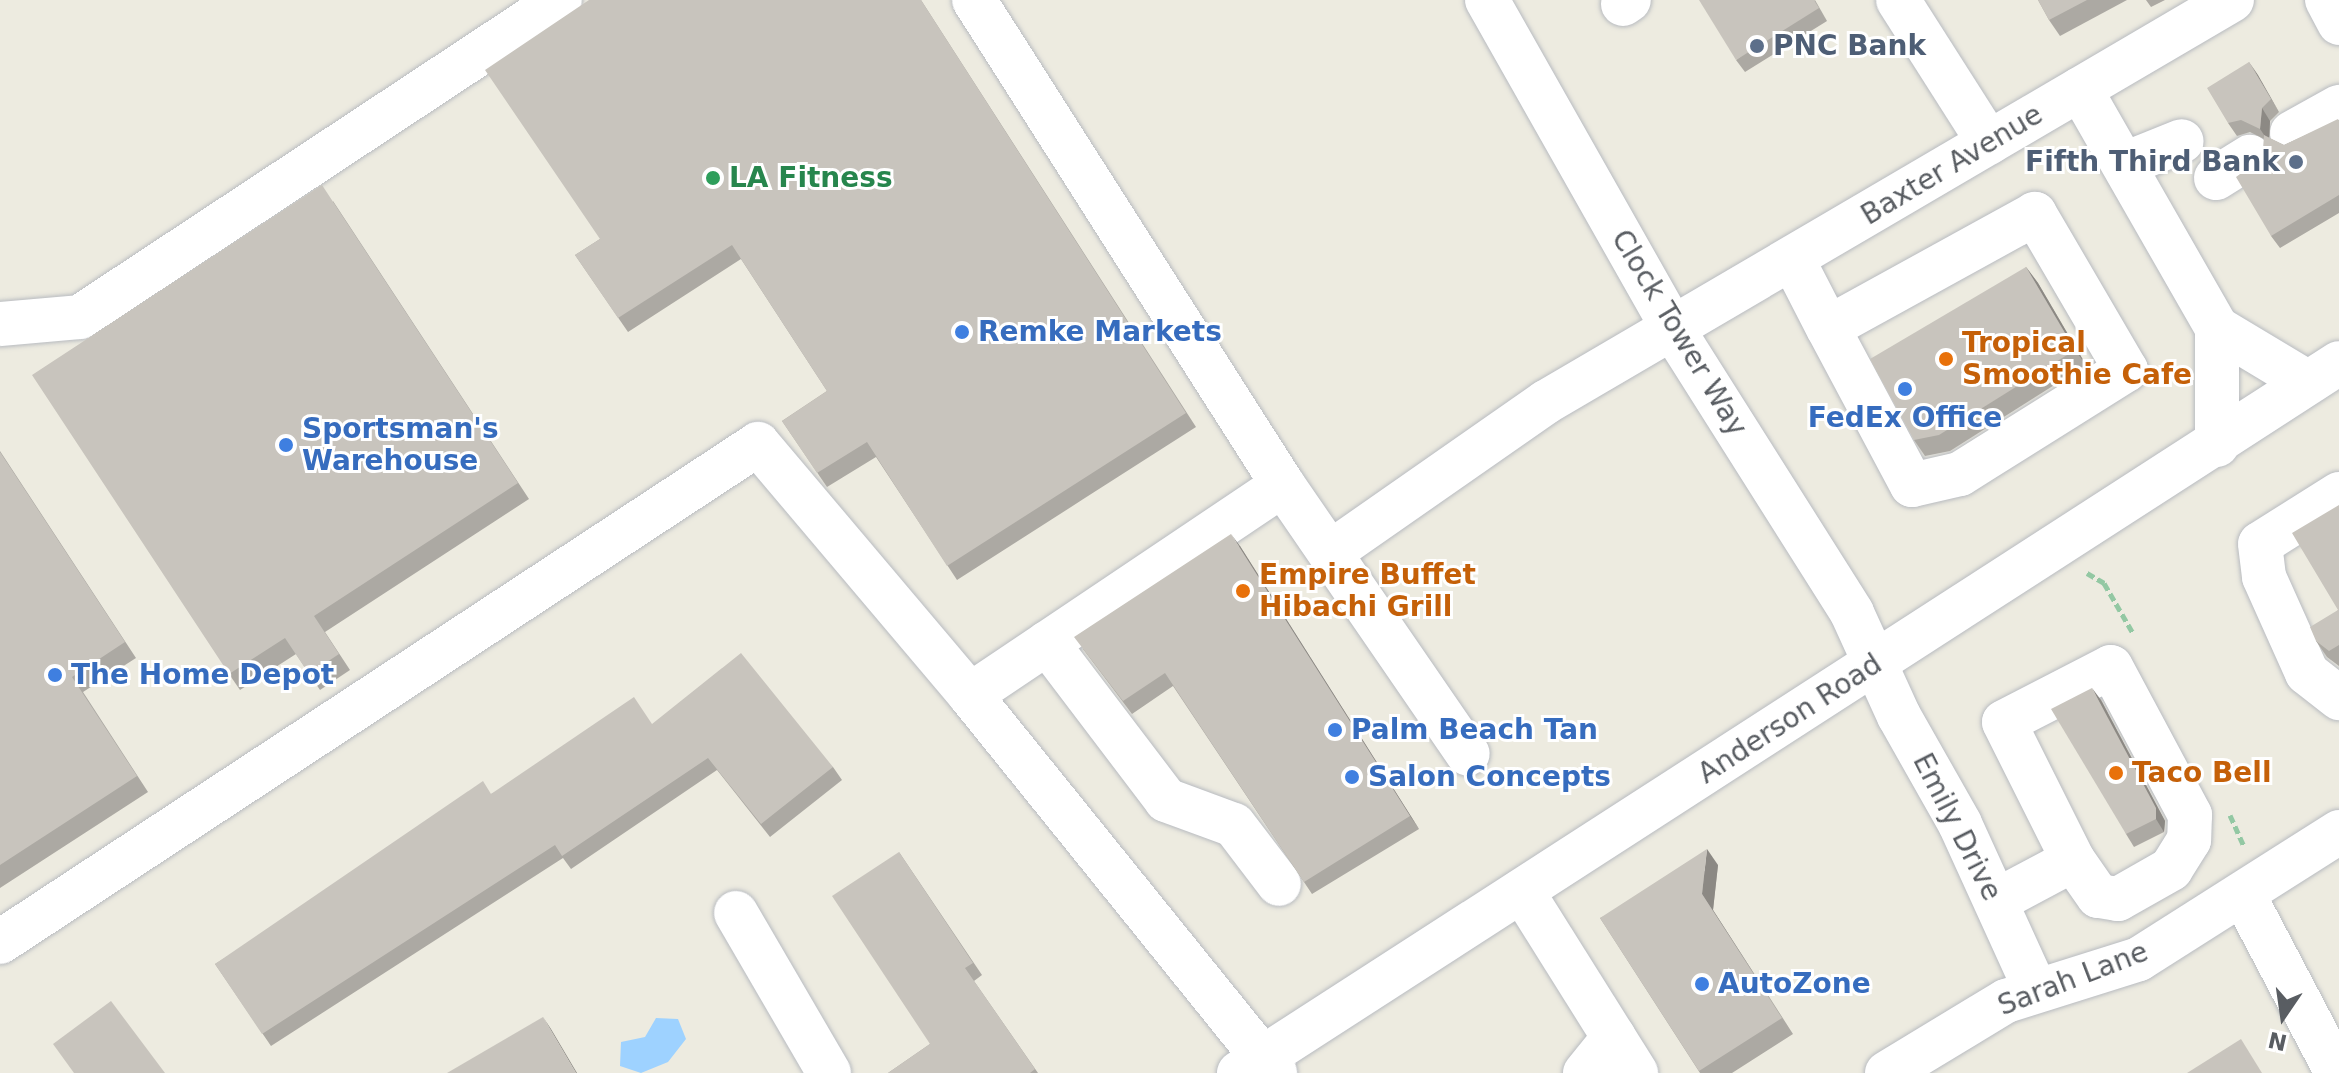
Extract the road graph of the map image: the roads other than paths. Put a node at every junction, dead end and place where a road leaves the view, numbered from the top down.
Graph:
1 (560, 0) edge
2 (974, 0) edge
3 (1487, 0) edge
4 (1898, 0) edge
5 (2232, 0) edge
6 (2080, 89) junction
7 (2339, 107) edge
8 (2292, 133) dead end
9 (2182, 141) dead end
10 (1989, 143) junction
11 (2125, 164) junction
12 (1793, 260) junction
13 (0, 324) edge
14 (1828, 328) junction
15 (2217, 328) junction
16 (1674, 331) junction
17 (2323, 372) edge
18 (2217, 445) junction
19 (1283, 485) junction
20 (2339, 494) edge
21 (1331, 552) junction
22 (1047, 643) junction
23 (1877, 663) junction
24 (970, 695) junction
25 (2339, 698) edge
26 (1468, 754) dead end
27 (2339, 832) edge
28 (2073, 860) junction
29 (1279, 884) dead end
30 (1522, 891) junction
31 (2243, 894) junction
32 (1996, 901) junction
33 (736, 913) dead end
34 (0, 942) edge
35 (2036, 991) junction
36 (1625, 1055) edge
37 (1260, 1068) edge
38 (825, 1072) edge
39 (1585, 1073) edge
40 (1887, 1073) edge
41 (2337, 1073) edge

1 - 13 street
2 - 19 street
3 - 16 street, Clock Tower Way
4 - 10 street
5 - 6 street, Baxter Avenue
6 - 10 street, Baxter Avenue
6 - 11 street
7 - 8 street
9 - 11 street
10 - 12 street, Baxter Avenue
11 - 15 street
12 - 14 street
12 - 16 street, Baxter Avenue
14 - 14 street
15 - 17 street
15 - 18 street
16 - 21 street, Baxter Avenue
16 - 23 street, Clock Tower Way
17 - 18 street, Anderson Road
18 - 23 street, Anderson Road
19 - 21 street
19 - 22 street
20 - 25 street
21 - 26 street
22 - 24 street
22 - 29 street
23 - 30 street, Anderson Road
23 - 32 street, Emily Drive
24 - 34 street
24 - 37 street
27 - 31 street, Sarah Lane
28 - 28 street
28 - 32 street
30 - 36 street
30 - 37 street, Anderson Road
31 - 35 street, Sarah Lane
31 - 41 street
32 - 35 street, Emily Drive
33 - 38 street
35 - 40 street, Sarah Lane
36 - 39 street

